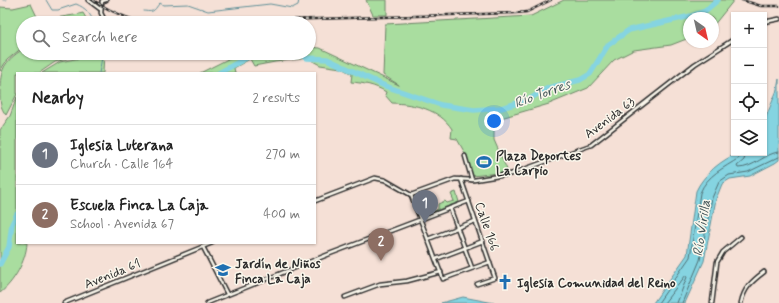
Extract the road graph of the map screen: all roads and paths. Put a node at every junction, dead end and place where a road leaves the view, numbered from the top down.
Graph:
1 (88, 0) edge
2 (102, 0) edge
3 (106, 0) edge
4 (100, 9) junction
5 (103, 16) edge
6 (779, 19) edge
7 (767, 21) edge
8 (731, 41) edge
9 (465, 156) dead end
10 (461, 180) junction
11 (472, 180) junction
12 (411, 194) junction
13 (316, 201) edge
14 (469, 201) junction
15 (450, 208) junction
16 (420, 219) junction
17 (475, 221) junction
18 (457, 228) junction
19 (741, 237) dead end
20 (428, 239) junction
21 (483, 241) junction
22 (209, 244) edge
23 (203, 246) junction
24 (464, 248) junction
25 (436, 259) junction
26 (490, 262) junction
27 (472, 268) junction
28 (441, 272) junction
29 (764, 272) dead end
30 (476, 284) dead end
31 (227, 294) junction
32 (345, 297) dead end
33 (64, 303) edge
34 (207, 303) edge
35 (712, 303) edge
36 (741, 303) edge

1 - 4 street
2 - 3 street
2 - 4 street
4 - 5 street
6 - 7 street
8 - 11 street, Avenida 63
9 - 11 street
10 - 11 street, Avenida 63
10 - 12 street, Avenida 63
10 - 14 street, Calle 166
12 - 13 street
12 - 16 street
14 - 15 street
14 - 17 street, Calle 166
15 - 16 street
15 - 18 street
16 - 20 street
16 - 31 street
17 - 18 street
17 - 21 street, Calle 166
18 - 20 street
18 - 24 street
19 - 35 street
20 - 25 street
21 - 24 street
21 - 26 street, Calle 166
22 - 23 street, Avenida 61
23 - 31 street
23 - 33 street, Avenida 61
24 - 25 street
24 - 27 street
25 - 28 street
26 - 27 street
26 - 30 street, Calle 166
27 - 28 street
28 - 32 street
29 - 36 street
31 - 34 street

